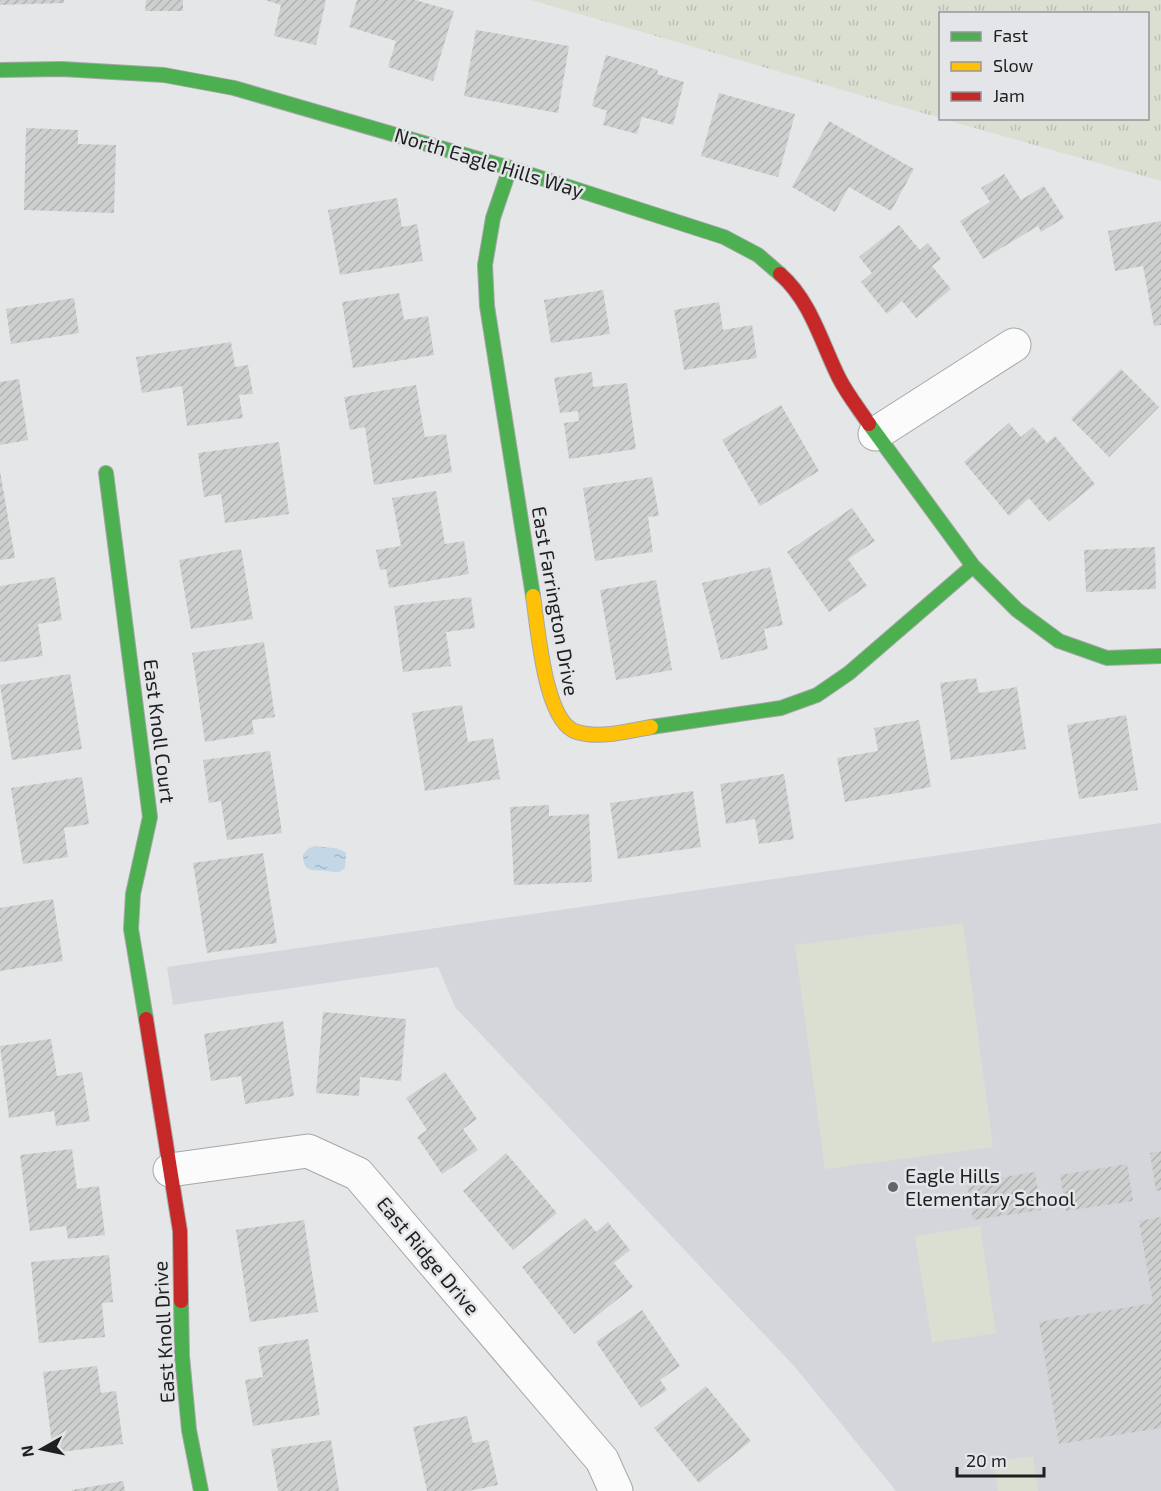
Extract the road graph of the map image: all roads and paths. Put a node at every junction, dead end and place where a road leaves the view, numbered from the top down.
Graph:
1 (0, 70) edge
2 (510, 168) junction
3 (1014, 345) dead end
4 (875, 434) junction
5 (106, 472) dead end
6 (973, 566) junction
7 (1161, 656) edge
8 (170, 1170) junction
9 (201, 1491) edge
10 (616, 1491) edge

1 - 2 street, North Eagle Hills Way
2 - 4 street, North Eagle Hills Way
2 - 6 street, East Farrington Drive
3 - 4 street
4 - 6 street, North Eagle Hills Way
5 - 8 street, East Knoll Court
6 - 7 street, North Eagle Hills Way
8 - 9 street, East Knoll Drive
8 - 10 street, East Ridge Drive

